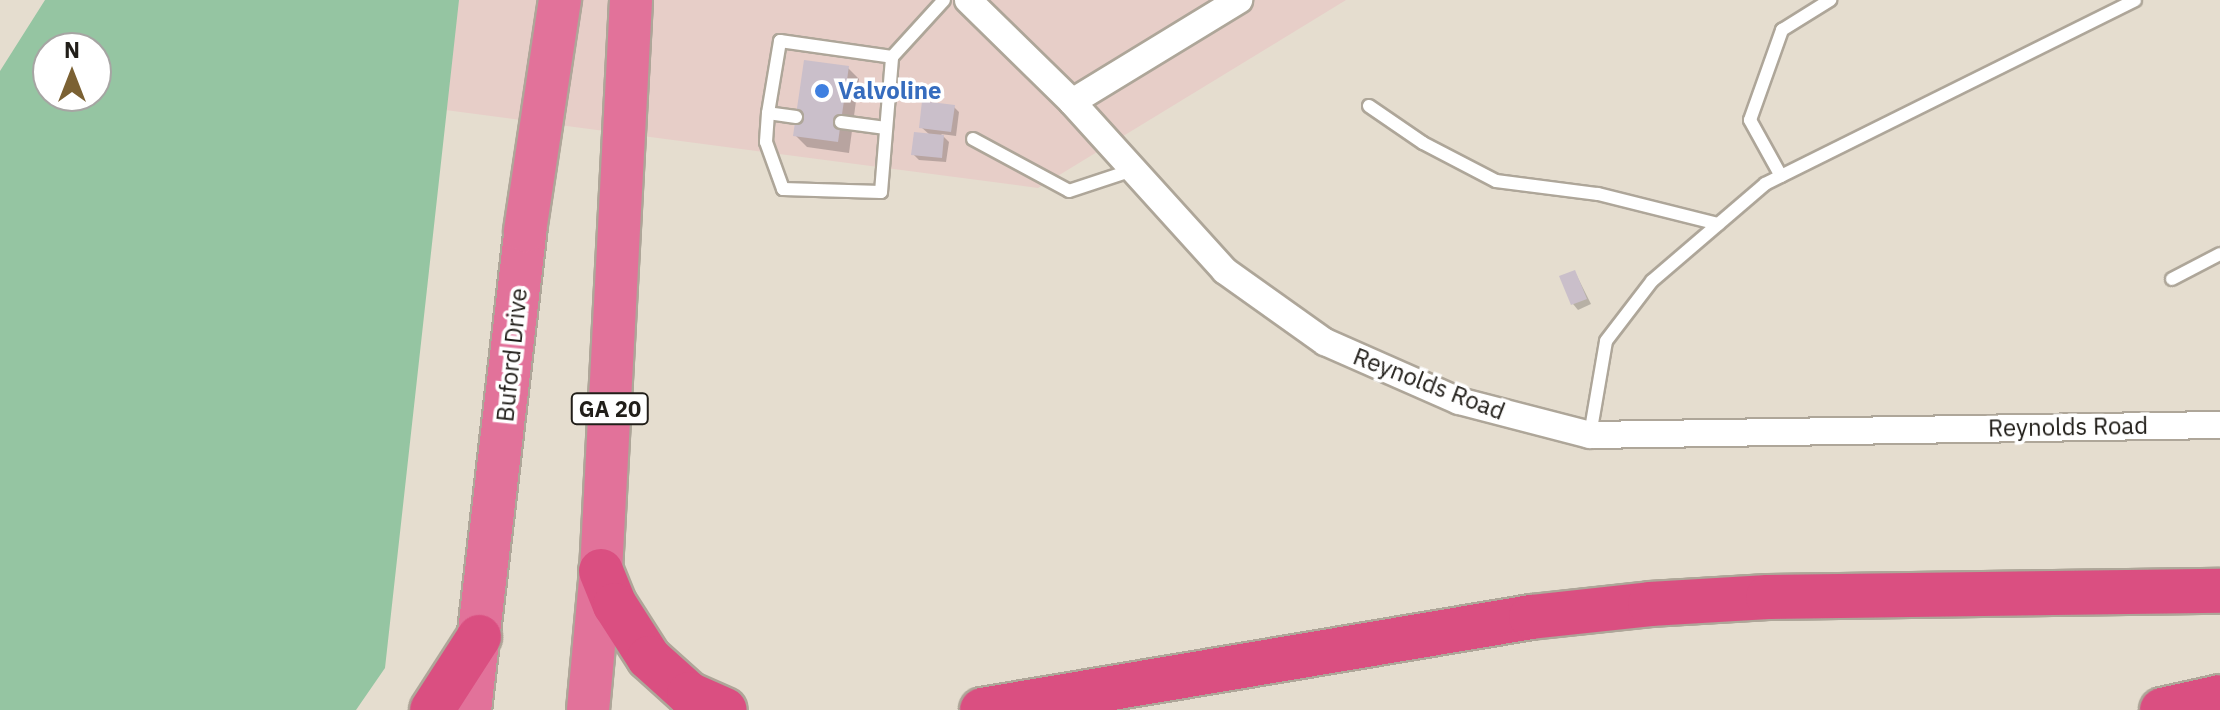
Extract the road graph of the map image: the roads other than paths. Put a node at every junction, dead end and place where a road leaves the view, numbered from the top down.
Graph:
1 (560, 0) edge
2 (631, 0) edge
3 (944, 0) edge
4 (968, 0) edge
5 (1239, 0) edge
6 (1830, 0) edge
7 (2135, 0) edge
8 (892, 57) junction
9 (1072, 102) junction
10 (1369, 106) dead end
11 (768, 113) junction
12 (796, 117) dead end
13 (841, 122) dead end
14 (886, 128) junction
15 (973, 139) dead end
16 (1133, 170) junction
17 (1781, 176) junction
18 (1718, 224) junction
19 (2220, 254) edge
20 (2172, 279) dead end
21 (2220, 425) edge
22 (1590, 435) junction
23 (601, 571) junction
24 (2220, 591) edge
25 (479, 637) junction
26 (2220, 697) edge
27 (432, 710) edge
28 (470, 710) edge
29 (588, 710) edge
30 (725, 710) edge
31 (982, 710) edge
32 (2162, 710) edge

1 - 25 highway, Buford Drive
2 - 23 highway, GA 20
3 - 8 lane
4 - 9 street, Reynolds Road
5 - 9 street
6 - 17 lane
7 - 17 lane
8 - 11 lane
8 - 14 lane
9 - 16 street, Reynolds Road
10 - 18 lane
11 - 12 lane
11 - 14 lane
13 - 14 lane
15 - 16 lane
16 - 22 street, Reynolds Road
17 - 18 lane
18 - 22 lane
19 - 20 lane
21 - 22 street, Reynolds Road
23 - 29 highway, GA 20
23 - 30 highway
24 - 31 highway
25 - 27 highway
25 - 28 highway, Buford Drive
26 - 32 highway

